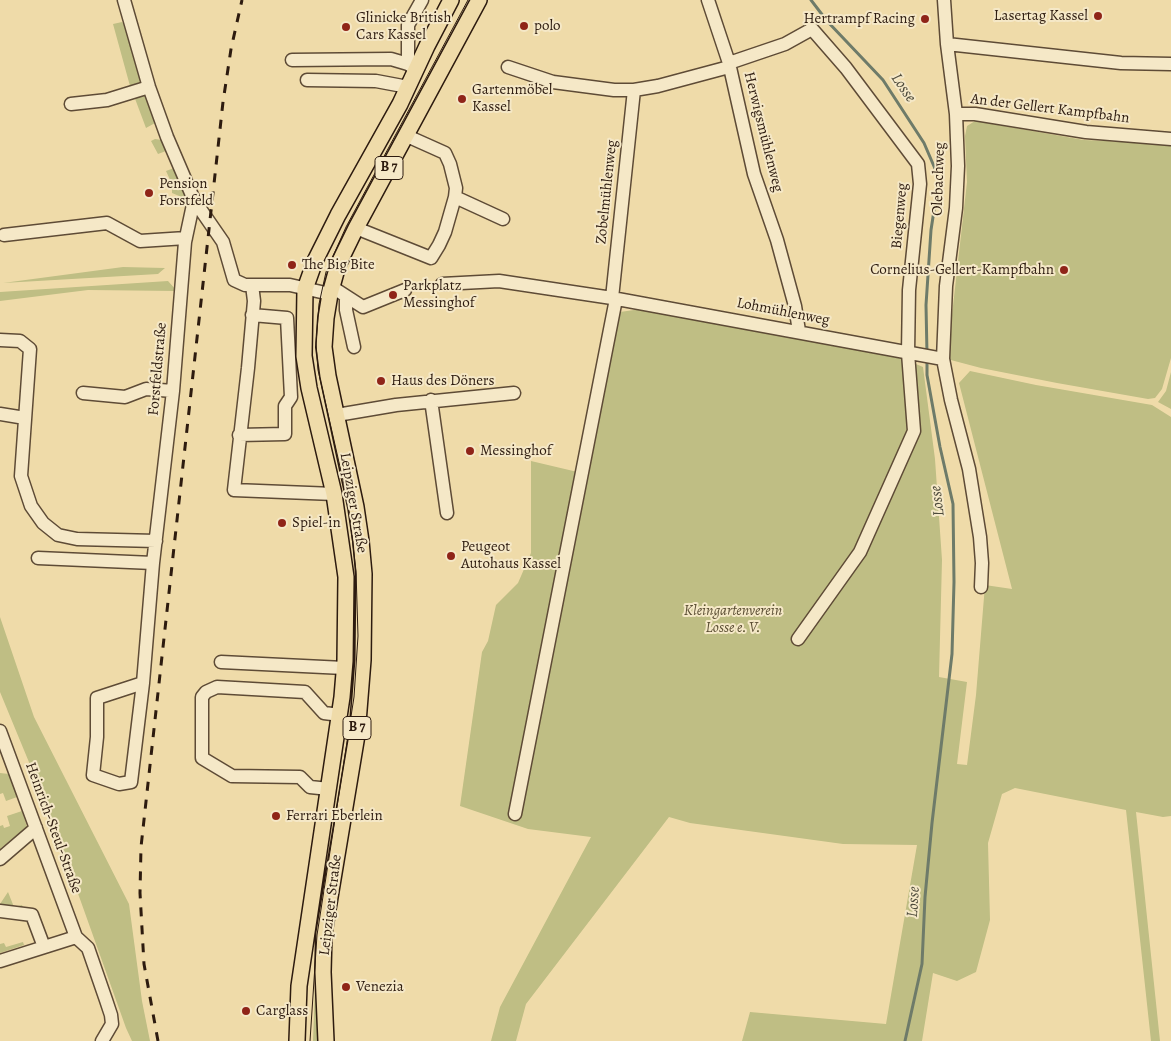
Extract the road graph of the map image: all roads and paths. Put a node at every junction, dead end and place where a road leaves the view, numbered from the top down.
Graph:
1 (124, 0) edge
2 (422, 0) edge
3 (451, 0) edge
4 (478, 0) edge
5 (708, 0) edge
6 (944, 0) edge
7 (947, 44) junction
8 (292, 60) dead end
9 (1171, 64) edge
10 (729, 65) junction
11 (412, 67) junction
12 (508, 67) dead end
13 (307, 80) dead end
14 (149, 87) junction
15 (408, 87) junction
16 (634, 90) junction
17 (71, 104) dead end
18 (956, 114) junction
19 (407, 136) junction
20 (1171, 139) edge
21 (455, 197) junction
22 (194, 200) junction
23 (503, 219) dead end
24 (356, 228) junction
25 (4, 235) dead end
26 (186, 238) junction
27 (442, 284) dead end
28 (252, 285) junction
29 (305, 289) junction
30 (331, 290) junction
31 (406, 290) dead end
32 (346, 296) junction
33 (614, 298) junction
34 (252, 315) junction
35 (799, 331) junction
36 (0, 340) edge
37 (354, 347) dead end
38 (911, 354) junction
39 (940, 359) junction
40 (173, 391) junction
41 (290, 392) junction
42 (83, 393) dead end
43 (310, 393) junction
44 (514, 393) dead end
45 (432, 400) junction
46 (0, 414) edge
47 (337, 415) junction
48 (25, 418) junction
49 (239, 434) junction
50 (334, 494) junction
51 (447, 513) dead end
52 (156, 541) junction
53 (38, 558) dead end
54 (153, 563) junction
55 (981, 587) dead end
56 (798, 639) dead end
57 (221, 662) dead end
58 (344, 668) junction
59 (143, 683) junction
60 (340, 715) junction
61 (0, 731) edge
62 (0, 767) edge
63 (14, 769) junction
64 (329, 789) junction
65 (515, 814) dead end
66 (36, 828) junction
67 (0, 859) edge
68 (0, 911) edge
69 (76, 937) junction
70 (44, 947) junction
71 (0, 961) edge
72 (102, 1041) edge
73 (297, 1041) edge
74 (326, 1041) edge

1 - 14 street
2 - 11 street
3 - 11 main road, Leipziger Straße / B 7
4 - 19 main road, Leipziger Straße / B 7
5 - 10 street, Herwigsmühlenweg
6 - 7 street, Olebachweg
7 - 9 street
7 - 18 street, Olebachweg
8 - 11 street
10 - 16 street
10 - 35 street, Herwigsmühlenweg
10 - 38 street, Biegenweg
11 - 15 main road, Leipziger Straße / B 7
12 - 16 street
13 - 15 street
14 - 17 street
14 - 22 street
15 - 29 main road, Leipziger Straße / B 7
16 - 33 street, Zobelmühlenweg
18 - 20 street, An der Gellert Kampfbahn
18 - 39 street, Olebachweg
19 - 21 street
19 - 24 main road, Leipziger Straße / B 7
21 - 23 street
21 - 24 street
22 - 26 street, Forstfeldstraße
22 - 28 street
24 - 30 main road, Leipziger Straße / B 7
25 - 26 street
26 - 40 street, Forstfeldstraße
27 - 33 street, Lohmühlenweg
28 - 29 street
28 - 34 street
29 - 30 street
29 - 43 main road, Leipziger Straße / B 7
30 - 32 street
30 - 47 main road, Leipziger Straße / B 7
31 - 32 street
32 - 37 street
33 - 35 street, Lohmühlenweg
33 - 65 street
34 - 41 street
34 - 49 street
35 - 38 street, Lohmühlenweg
36 - 48 street
38 - 39 street, Lohmühlenweg
38 - 56 street
39 - 55 street, Olebachweg
40 - 42 street
40 - 52 street, Forstfeldstraße
41 - 43 street
41 - 49 street
43 - 50 main road, Leipziger Straße / B 7
44 - 45 street
45 - 47 street
45 - 51 street
46 - 48 street
47 - 74 main road, Leipziger Straße / B 7
48 - 52 street
49 - 50 street
50 - 58 main road, Leipziger Straße / B 7
52 - 54 street, Forstfeldstraße
53 - 54 street
54 - 59 street, Forstfeldstraße
57 - 58 street
58 - 60 main road, Leipziger Straße / B 7
59 - 59 street, Forstfeldstraße
60 - 64 main road, Leipziger Straße / B 7
60 - 64 street
61 - 63 street, Heinrich-Steul-Straße
62 - 63 street
63 - 66 street, Heinrich-Steul-Straße
64 - 73 main road, Leipziger Straße / B 7
66 - 67 street
66 - 69 street, Heinrich-Steul-Straße
68 - 70 street
69 - 70 street
69 - 72 street, Heinrich-Steul-Straße
70 - 71 street

